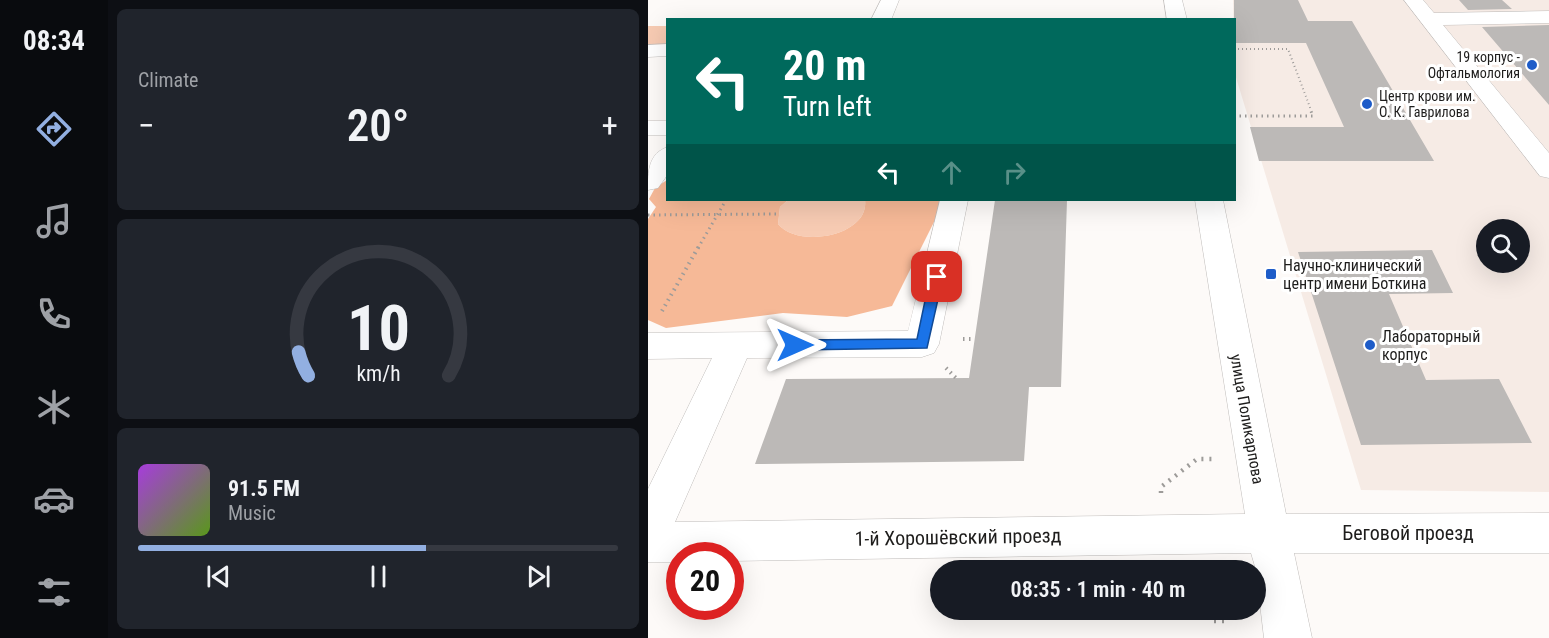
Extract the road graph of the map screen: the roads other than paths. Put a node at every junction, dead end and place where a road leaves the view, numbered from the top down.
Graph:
1 (891, 0) edge
2 (1173, 0) edge
3 (1413, 0) edge
4 (1549, 17) edge
5 (882, 18) edge
6 (1177, 18) edge
7 (1428, 19) junction
8 (666, 50) edge
9 (648, 51) edge
10 (648, 66) edge
11 (666, 66) edge
12 (648, 128) edge
13 (666, 128) edge
14 (666, 158) edge
15 (1549, 170) edge
16 (648, 182) edge
17 (954, 201) edge
18 (1209, 201) edge
19 (654, 331) edge
20 (735, 345) junction
21 (1549, 533) edge
22 (648, 534) edge
23 (1268, 534) junction
24 (648, 542) edge
25 (1288, 638) edge

1 - 5 street
2 - 6 street
3 - 7 street
4 - 7 street
7 - 15 street
8 - 9 street
10 - 11 street
12 - 13 street
14 - 16 street
17 - 20 street
18 - 23 street, улица Поликарпова
19 - 20 street
20 - 22 street
21 - 23 street, Беговой проезд
23 - 24 street, 1-й Хорошёвский проезд
23 - 25 street, улица Поликарпова

